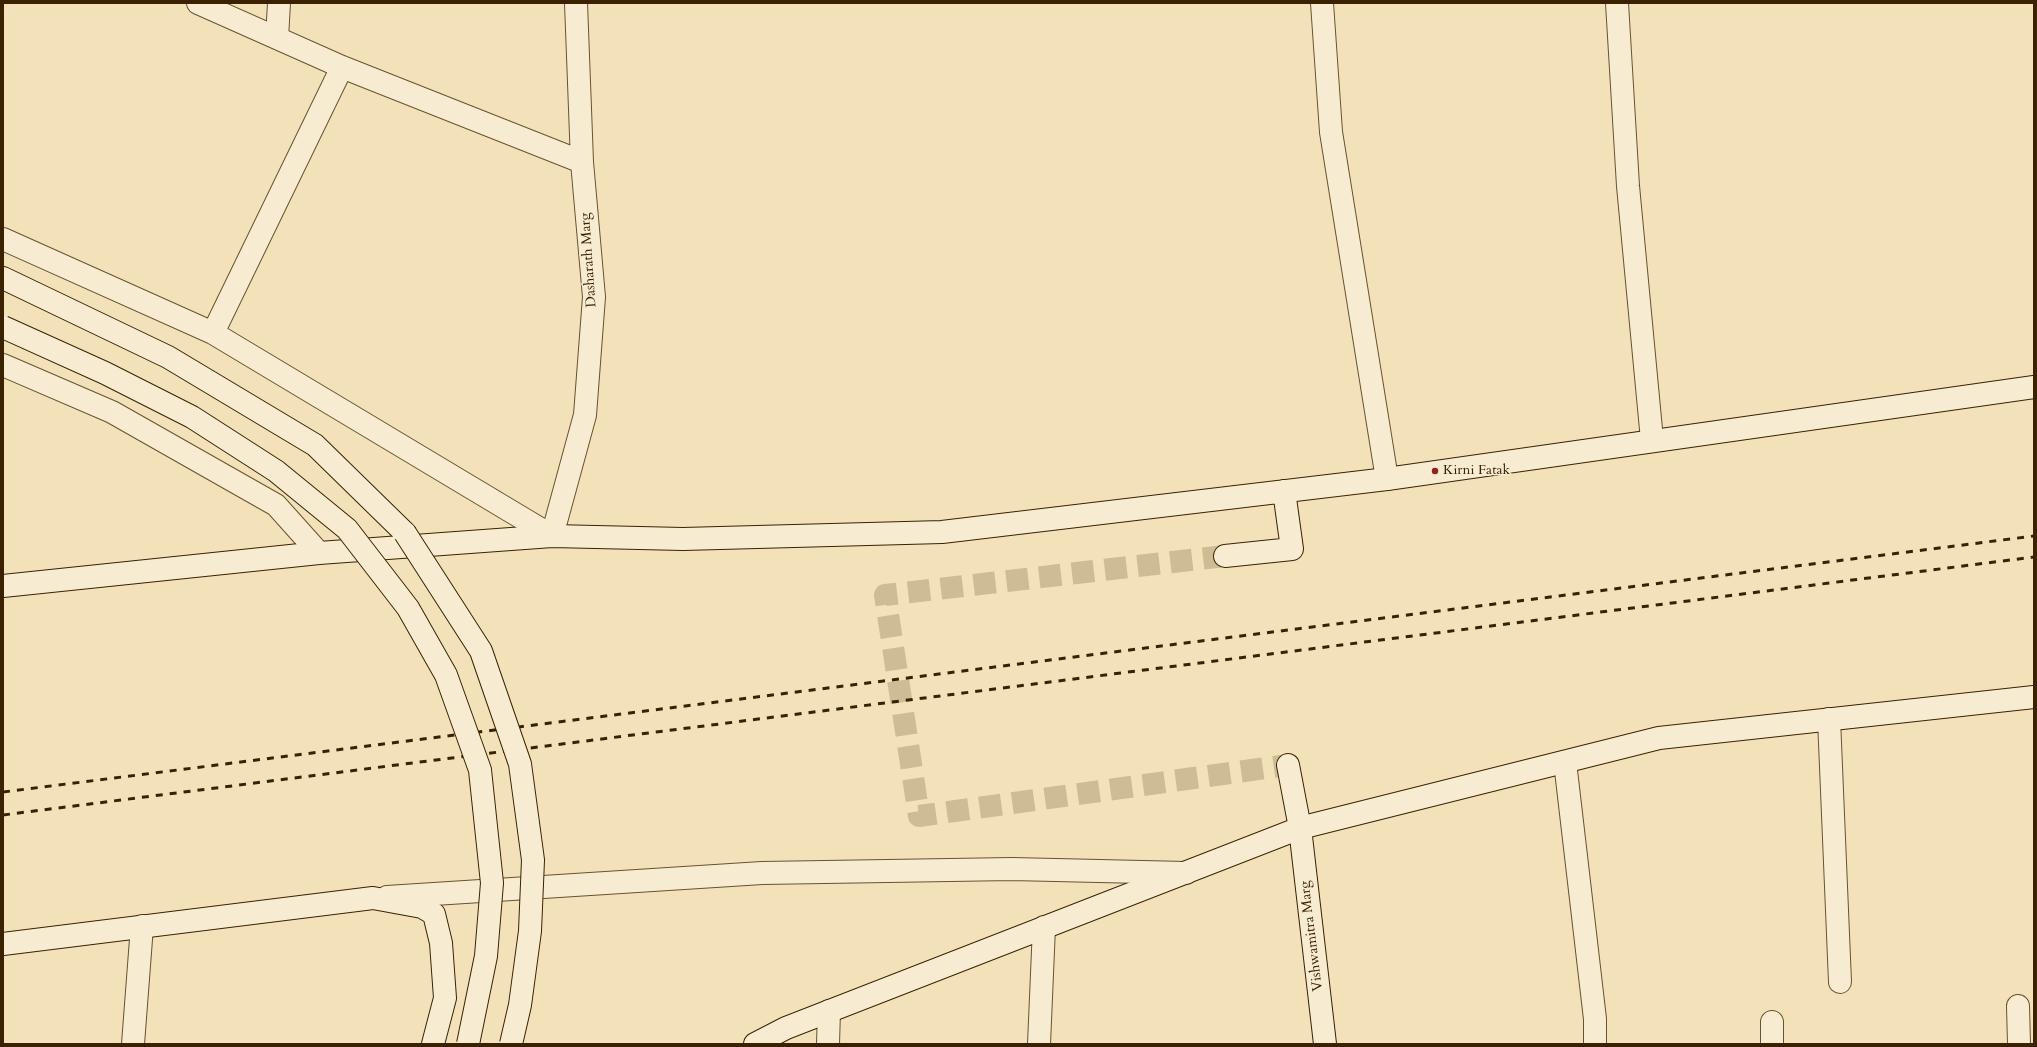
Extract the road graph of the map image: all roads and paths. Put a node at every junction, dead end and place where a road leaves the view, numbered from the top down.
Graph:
1 (198, 3) edge
2 (278, 3) edge
3 (576, 3) edge
4 (1322, 3) edge
5 (1618, 3) edge
6 (277, 38) junction
7 (342, 67) junction
8 (582, 162) junction
9 (3, 239) edge
10 (3, 278) edge
11 (3, 327) edge
12 (213, 333) junction
13 (3, 365) edge
14 (2034, 387) edge
15 (1652, 440) junction
16 (1387, 478) junction
17 (1284, 491) junction
18 (552, 536) junction
19 (319, 553) junction
20 (1225, 556) tunnel mouth
21 (3, 586) edge
22 (2034, 697) edge
23 (1829, 719) junction
24 (1565, 762) junction
25 (1288, 765) dead end
26 (1300, 828) junction
27 (1186, 873) junction
28 (373, 898) junction
29 (142, 926) junction
30 (1044, 927) junction
31 (3, 944) edge
32 (1840, 982) dead end
33 (2018, 1006) dead end
34 (829, 1011) junction
35 (1772, 1022) dead end
36 (133, 1044) edge
37 (433, 1044) edge
38 (468, 1044) edge
39 (511, 1044) edge
40 (755, 1044) edge
41 (828, 1044) edge
42 (1039, 1044) edge
43 (1325, 1044) edge
44 (1595, 1044) edge
45 (1772, 1044) edge
46 (2019, 1044) edge

1 - 6 street
2 - 6 street
3 - 8 street, Dasharath Marg
4 - 16 street
5 - 15 street
6 - 7 street
7 - 8 street
7 - 12 street
8 - 18 street, Dasharath Marg
9 - 12 street
10 - 39 street, bridge
11 - 38 street, bridge
12 - 18 street
13 - 19 street
14 - 15 street
15 - 16 street
16 - 17 street
17 - 18 street
17 - 20 street
18 - 19 street
19 - 21 street
22 - 23 street
23 - 24 street
23 - 32 street
24 - 26 street
24 - 44 street
25 - 26 street, Vishwamitra Marg
26 - 27 street
26 - 43 street, Vishwamitra Marg
27 - 28 street
27 - 30 street
28 - 29 street
28 - 37 street
29 - 31 street
29 - 36 street
30 - 34 street
30 - 42 street
33 - 46 street
34 - 40 street
34 - 41 street
35 - 45 street

